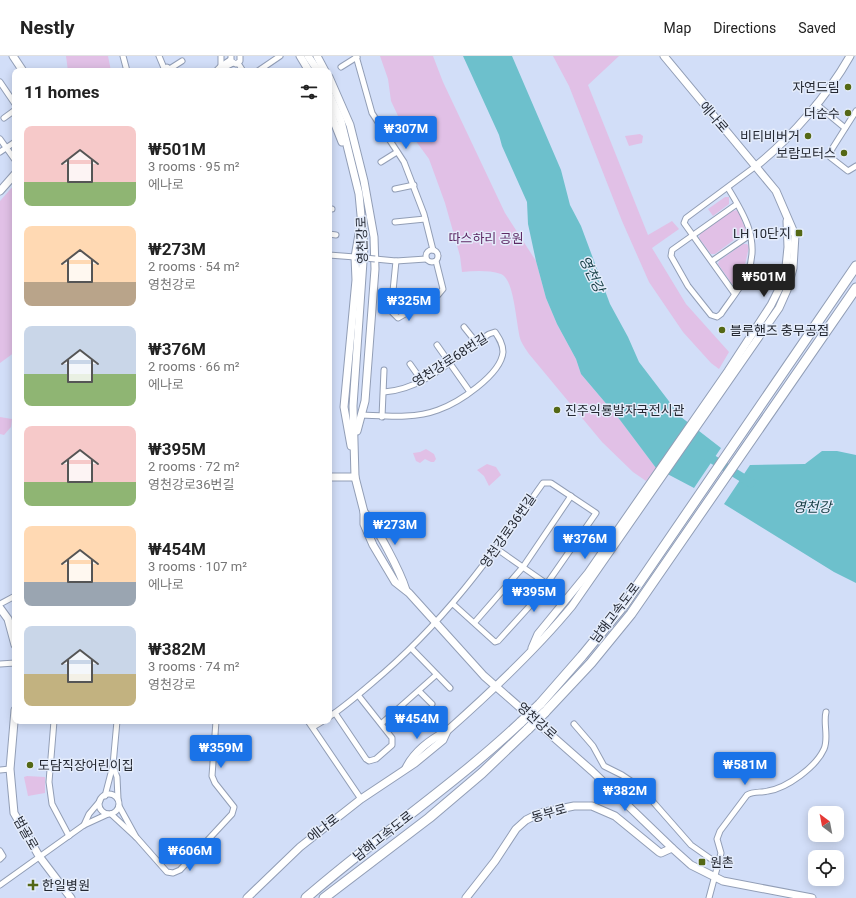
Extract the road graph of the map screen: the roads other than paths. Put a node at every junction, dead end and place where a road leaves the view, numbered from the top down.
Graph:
1 (13, 56) edge
2 (123, 56) edge
3 (159, 56) edge
4 (241, 56) edge
5 (280, 56) edge
6 (300, 56) edge
7 (308, 56) edge
8 (317, 56) edge
9 (664, 56) edge
10 (850, 56) edge
11 (356, 57) edge
12 (230, 59) edge
13 (182, 60) dead end
14 (341, 67) dead end
15 (21, 68) edge
16 (126, 68) edge
17 (162, 68) edge
18 (173, 68) edge
19 (219, 68) edge
20 (219, 68) edge
21 (240, 68) edge
22 (262, 68) edge
23 (307, 68) edge
24 (316, 68) edge
25 (323, 68) edge
26 (332, 83) edge
27 (1, 86) edge
28 (12, 100) edge
29 (332, 101) edge
30 (816, 104) junction
31 (856, 111) edge
32 (12, 112) edge
33 (332, 116) edge
34 (4, 118) dead end
35 (845, 128) junction
36 (0, 139) edge
37 (12, 144) edge
38 (6, 148) junction
39 (0, 152) edge
40 (397, 152) junction
41 (12, 156) edge
42 (381, 162) dead end
43 (756, 166) junction
44 (856, 166) edge
45 (12, 177) edge
46 (414, 185) junction
47 (728, 188) junction
48 (395, 189) dead end
49 (0, 190) edge
50 (737, 204) junction
51 (425, 219) junction
52 (395, 222) dead end
53 (332, 234) edge
54 (336, 235) dead end
55 (750, 235) junction
56 (692, 236) junction
57 (433, 250) junction
58 (332, 255) edge
59 (355, 257) junction
60 (375, 259) junction
61 (426, 259) junction
62 (396, 261) junction
63 (436, 261) junction
64 (712, 261) junction
65 (856, 266) edge
66 (856, 288) edge
67 (734, 294) junction
68 (464, 326) dead end
69 (476, 342) junction
70 (437, 345) dead end
71 (449, 362) junction
72 (410, 364) dead end
73 (384, 370) dead end
74 (422, 381) junction
75 (384, 392) junction
76 (470, 392) junction
77 (362, 415) junction
78 (382, 417) junction
79 (355, 464) junction
80 (332, 477) edge
81 (354, 477) junction
82 (571, 496) junction
83 (497, 549) junction
84 (522, 567) junction
85 (547, 584) junction
86 (12, 598) edge
87 (0, 604) edge
88 (453, 604) junction
89 (0, 608) edge
90 (475, 622) junction
91 (435, 624) junction
92 (12, 634) edge
93 (412, 648) junction
94 (12, 663) edge
95 (0, 664) edge
96 (436, 676) junction
97 (497, 686) junction
98 (450, 688) dead end
99 (420, 692) junction
100 (358, 694) junction
101 (432, 704) dead end
102 (403, 707) junction
103 (542, 708) junction
104 (826, 712) dead end
105 (335, 713) junction
106 (332, 715) edge
107 (414, 722) dead end
108 (382, 723) junction
109 (14, 724) edge
110 (54, 724) edge
111 (117, 724) edge
112 (216, 724) edge
113 (310, 724) edge
114 (318, 724) edge
115 (574, 724) dead end
116 (313, 727) junction
117 (113, 765) junction
118 (10, 769) junction
119 (0, 770) edge
120 (105, 796) junction
121 (361, 799) junction
122 (119, 800) junction
123 (100, 801) junction
124 (119, 806) junction
125 (110, 814) junction
126 (84, 824) junction
127 (69, 836) junction
128 (137, 838) junction
129 (672, 848) junction
130 (0, 851) edge
131 (39, 856) junction
132 (0, 859) edge
133 (718, 864) junction
134 (715, 878) junction
135 (0, 885) edge
136 (71, 898) edge
137 (248, 898) edge
138 (306, 898) edge
139 (324, 898) edge
140 (466, 898) edge
141 (709, 898) edge
142 (812, 898) edge

1 - 15 street
2 - 16 street
3 - 17 street
4 - 12 street
5 - 22 street
6 - 23 street
7 - 24 street
8 - 25 street
9 - 43 street, 에나로
10 - 30 street
11 - 14 street
11 - 40 street
12 - 19 street
12 - 20 street
12 - 21 street
13 - 18 street
26 - 60 street, 영천강로
27 - 28 street
29 - 79 street, 영천강로
30 - 35 street
30 - 43 street
31 - 35 street
32 - 34 street
33 - 59 street, 영천강로
35 - 44 street
36 - 38 street
37 - 38 street
38 - 39 street
38 - 41 street
40 - 42 street
40 - 46 street
43 - 47 street
43 - 97 street, 에나로
45 - 49 street
46 - 48 street
46 - 51 street
47 - 50 street
47 - 56 street
50 - 55 street
50 - 56 street
51 - 52 street
51 - 57 street
53 - 54 street
55 - 64 street
55 - 67 street
56 - 64 street
56 - 67 street
57 - 61 street
57 - 63 street
58 - 59 street
59 - 60 street, bridge
59 - 79 street, 영천강로
60 - 62 street, 영천강로
60 - 77 street, 영천강로
61 - 62 street, 영천강로
61 - 63 street
62 - 63 street
64 - 67 street
65 - 103 highway, 남해고속도로
66 - 103 highway, 남해고속도로
68 - 69 street
69 - 71 street, 영천강로68번길
69 - 76 street, 영천강로68번길
70 - 71 street
71 - 74 street, 영천강로68번길
71 - 76 street
72 - 74 street
73 - 75 street
74 - 75 street, 영천강로68번길
75 - 78 street
76 - 78 street, 영천강로68번길
77 - 78 street, 영천강로68번길
77 - 79 street, 영천강로
79 - 81 street, 영천강로
80 - 81 street
81 - 91 street, 영천강로
82 - 83 street, 영천강로36번길
82 - 84 street
82 - 85 street, 영천강로36번길
83 - 84 street
83 - 88 street, 영천강로36번길
84 - 85 street
84 - 90 street
85 - 90 street, 영천강로36번길
86 - 87 street
88 - 90 street, 영천강로36번길
88 - 91 street, 영천강로36번길
89 - 92 street
91 - 93 street, 영천강로36번길
91 - 97 street, 영천강로
93 - 96 street
93 - 100 street, 영천강로36번길
94 - 95 street
96 - 98 street
96 - 99 street
97 - 121 street, 에나로
97 - 129 street, 영천강로
99 - 101 street
99 - 102 street
100 - 105 street, 영천강로36번길
100 - 108 street
102 - 107 street
102 - 108 street
103 - 138 highway, 남해고속도로, bridge
103 - 139 highway, 남해고속도로, bridge
104 - 133 street
105 - 106 street, 영천강로36번길
105 - 108 street
109 - 118 street, 범골로
110 - 127 street
111 - 117 street
112 - 128 street
113 - 116 street
114 - 116 street
115 - 133 street
116 - 121 street
117 - 120 street
117 - 122 street
118 - 119 street
118 - 131 street, 범골로
120 - 122 street
120 - 123 street
121 - 137 street, 에나로
122 - 124 street
123 - 125 street
123 - 126 street
124 - 125 street
124 - 128 street
125 - 126 street
125 - 128 street
126 - 127 street
127 - 131 street
129 - 134 street
129 - 140 street, 동부로
130 - 132 street
131 - 135 street
131 - 136 street, 범골로
133 - 134 street
134 - 141 street
134 - 142 street

